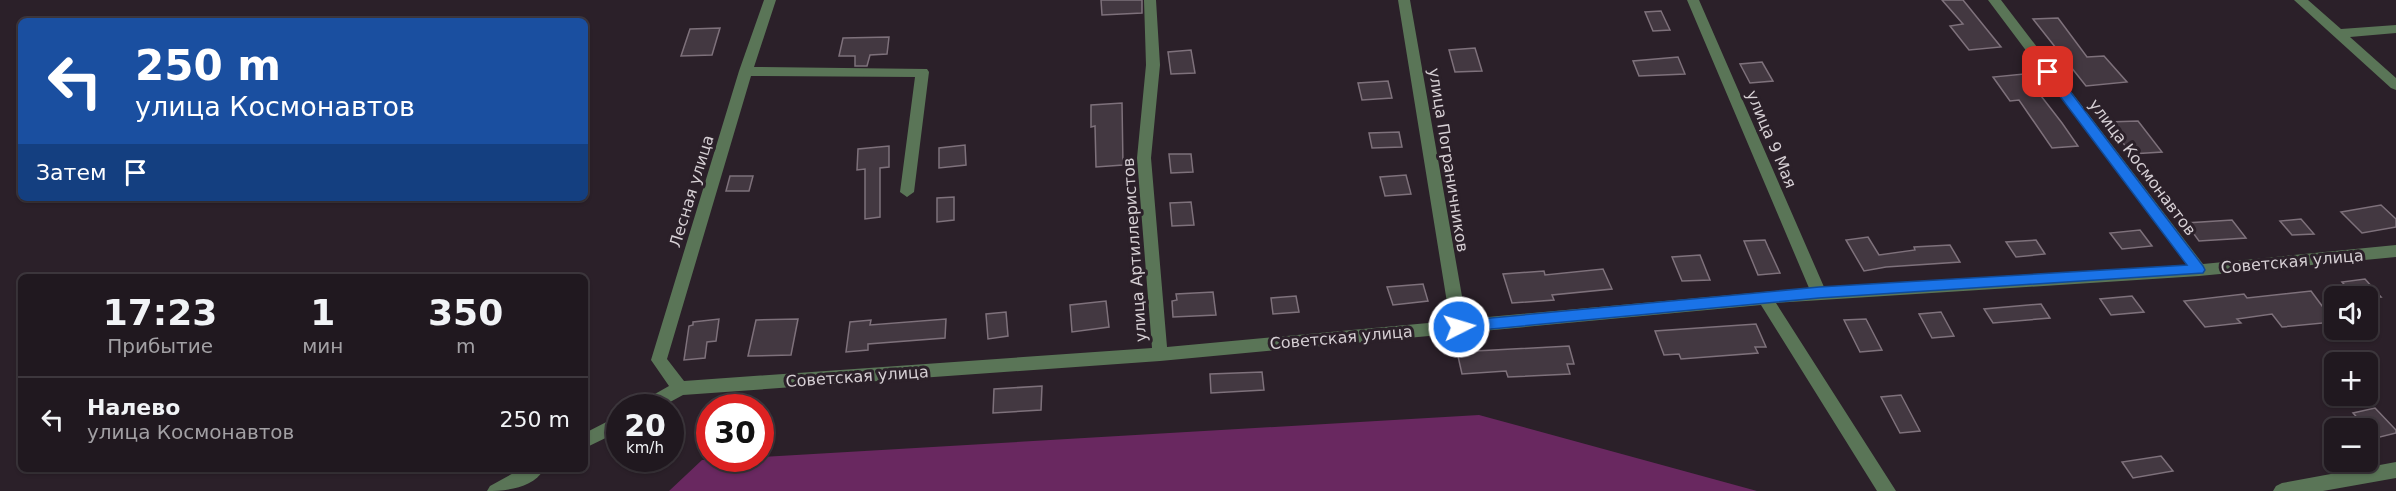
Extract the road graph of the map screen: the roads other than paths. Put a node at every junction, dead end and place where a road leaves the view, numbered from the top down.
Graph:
1 (770, 0) edge
2 (1150, 0) edge
3 (1404, 0) edge
4 (1693, 0) edge
5 (1994, 0) edge
6 (2300, 0) edge
7 (2396, 29) edge
8 (2338, 34) junction
9 (746, 71) junction
10 (2396, 85) edge
11 (907, 192) dead end
12 (2396, 251) edge
13 (2199, 270) junction
14 (1819, 292) junction
15 (1765, 298) junction
16 (1459, 327) junction
17 (1160, 354) junction
18 (680, 388) junction
19 (670, 394) edge
20 (606, 430) edge
21 (588, 439) edge
22 (2396, 470) edge
23 (530, 472) edge
24 (496, 491) edge
25 (1887, 491) edge
26 (2282, 491) edge

1 - 9 street, Лесная улица
2 - 17 street, улица Артиллеристов
3 - 16 street, улица Пограничников
4 - 14 street, улица 9 Мая
5 - 13 street, улица Космонавтов
6 - 8 street
7 - 8 street
8 - 10 street
9 - 11 street
9 - 18 street, Лесная улица
12 - 13 street, Советская улица
13 - 14 street, Советская улица
14 - 15 street, Советская улица
15 - 16 street, Советская улица
15 - 25 street
16 - 17 street, Советская улица
17 - 18 street, Советская улица
18 - 19 street
20 - 21 street
22 - 26 street
23 - 24 street

